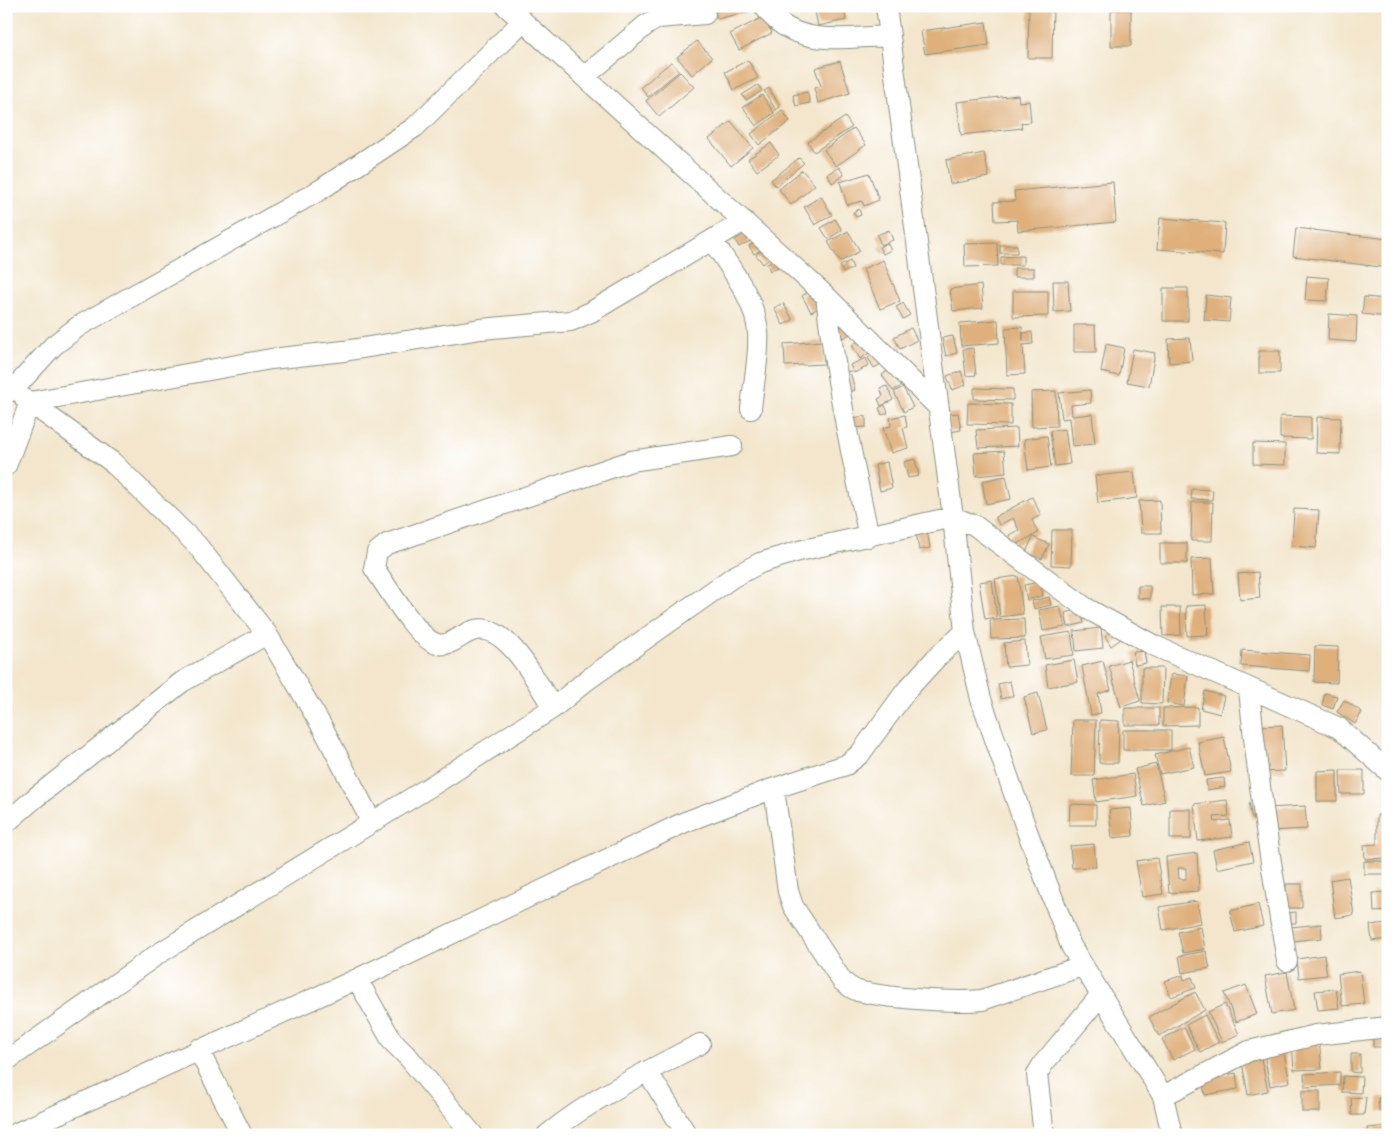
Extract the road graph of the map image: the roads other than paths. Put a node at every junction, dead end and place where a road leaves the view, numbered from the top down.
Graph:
1 (506, 6) edge
2 (764, 6) edge
3 (886, 6) edge
4 (706, 14) dead end
5 (523, 21) junction
6 (890, 36) junction
7 (584, 77) junction
8 (744, 221) junction
9 (712, 240) junction
10 (826, 296) junction
11 (9, 389) edge
12 (30, 402) junction
13 (939, 408) junction
14 (751, 409) dead end
15 (732, 446) dead end
16 (6, 466) edge
17 (953, 517) junction
18 (869, 538) junction
19 (966, 632) junction
20 (267, 634) junction
21 (1249, 688) junction
22 (553, 708) junction
23 (1388, 772) edge
24 (774, 789) junction
25 (371, 821) junction
26 (6, 824) edge
27 (1287, 961) dead end
28 (1082, 966) junction
29 (357, 979) junction
30 (1100, 996) junction
31 (1388, 1027) edge
32 (700, 1044) dead end
33 (198, 1049) junction
34 (6, 1061) edge
35 (647, 1071) junction
36 (1163, 1096) junction
37 (20, 1133) edge
38 (242, 1135) edge
39 (473, 1135) edge
40 (547, 1135) edge
41 (687, 1135) edge
42 (1044, 1135) edge
43 (1172, 1135) edge

1 - 5 street
2 - 6 street
3 - 6 street
4 - 7 street
5 - 7 street
5 - 11 street
6 - 13 street
7 - 8 street
8 - 9 street
8 - 10 street
9 - 12 street
9 - 14 street
10 - 13 street
10 - 18 street
11 - 12 street
12 - 16 street
12 - 20 street
13 - 17 street
15 - 22 street
17 - 18 street
17 - 19 street
17 - 21 street
18 - 22 street
19 - 24 street
19 - 28 street
20 - 25 street
20 - 26 street
21 - 23 street
21 - 27 street
22 - 25 street
24 - 28 street
24 - 29 street
25 - 34 street
28 - 30 street
29 - 33 street
29 - 39 street
30 - 36 street
30 - 42 street
31 - 36 street
32 - 35 street
33 - 37 street
33 - 38 street
35 - 40 street
35 - 41 street
36 - 43 street

